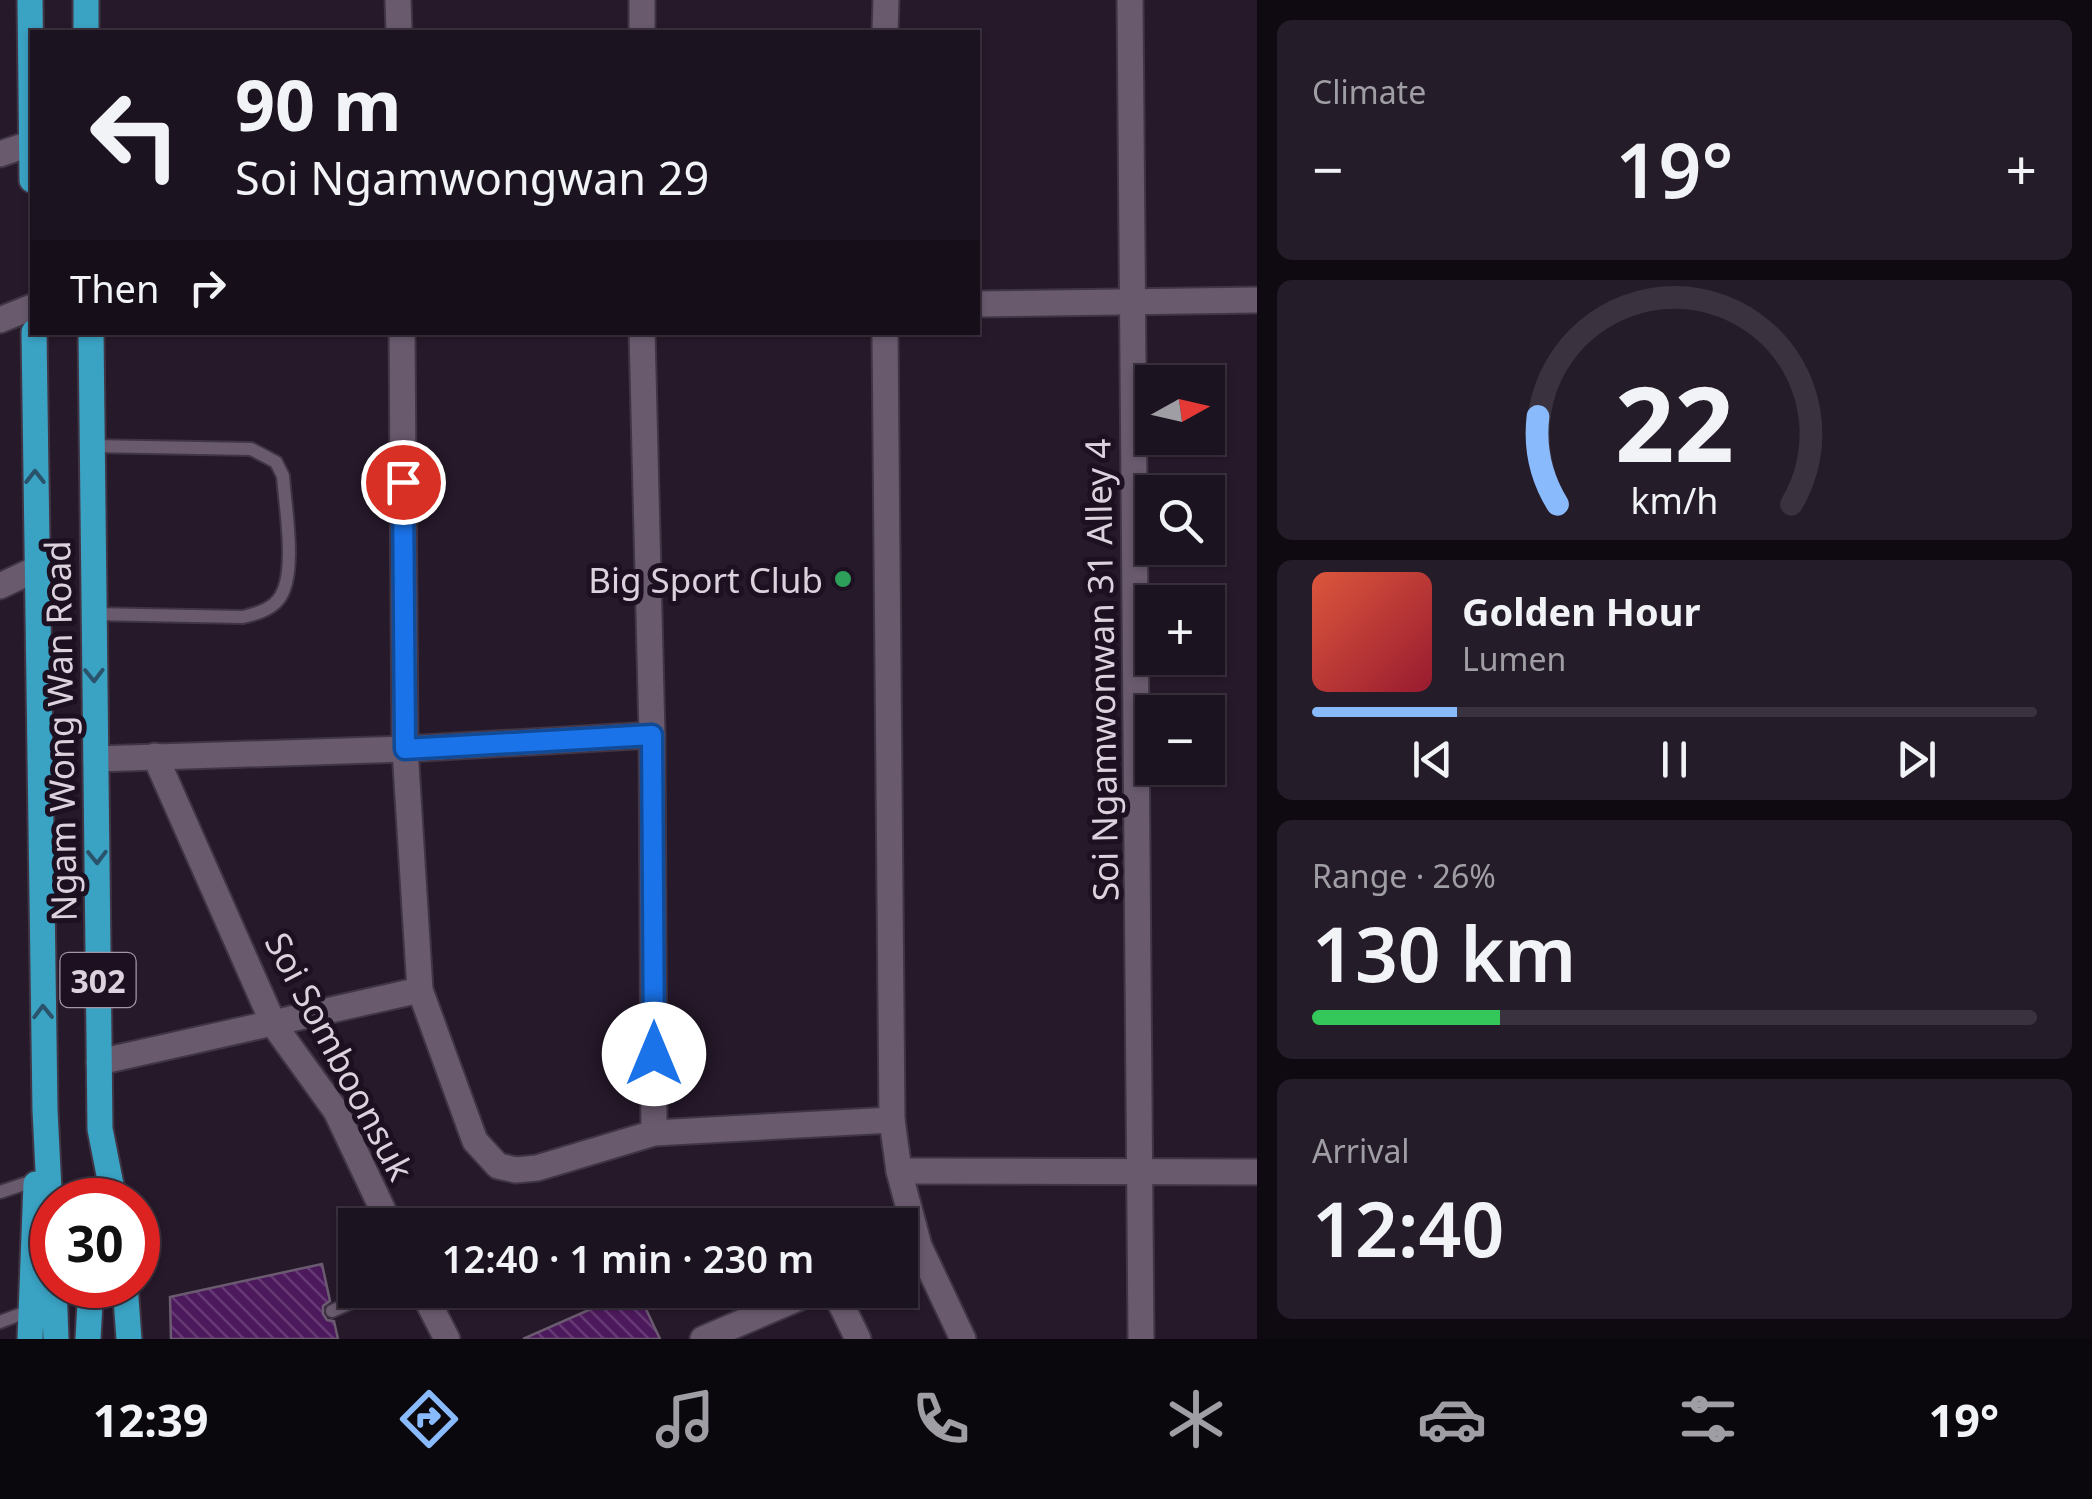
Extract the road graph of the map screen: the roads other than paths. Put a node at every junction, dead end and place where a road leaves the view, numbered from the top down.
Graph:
1 (30, 0) edge
2 (86, 0) edge
3 (398, 0) edge
4 (642, 0) edge
5 (886, 0) edge
6 (1130, 0) edge
7 (30, 30) edge
8 (86, 30) edge
9 (399, 30) edge
10 (642, 30) edge
11 (886, 30) edge
12 (30, 144) edge
13 (0, 154) edge
14 (1257, 300) edge
15 (1133, 302) junction
16 (980, 304) edge
17 (30, 308) edge
18 (0, 320) edge
19 (34, 335) edge
20 (90, 335) edge
21 (402, 335) edge
22 (642, 335) edge
23 (884, 335) edge
24 (92, 446) junction
25 (36, 569) junction
26 (0, 586) edge
27 (92, 614) junction
28 (652, 735) junction
29 (405, 749) junction
30 (155, 756) junction
31 (96, 759) junction
32 (420, 990) junction
33 (274, 1024) junction
34 (99, 1062) junction
35 (44, 1110) junction
36 (892, 1120) junction
37 (100, 1129) junction
38 (654, 1134) junction
39 (899, 1172) junction
40 (1142, 1172) junction
41 (1257, 1172) edge
42 (36, 1178) edge
43 (48, 1178) edge
44 (97, 1178) edge
45 (110, 1178) edge
46 (30, 1182) edge
47 (0, 1192) edge
48 (382, 1208) edge
49 (904, 1208) edge
50 (918, 1263) edge
51 (30, 1292) edge
52 (55, 1308) edge
53 (90, 1308) edge
54 (127, 1308) edge
55 (339, 1308) edge
56 (431, 1308) edge
57 (776, 1308) edge
58 (843, 1308) edge
59 (29, 1311) junction
60 (332, 1311) dead end
61 (2, 1321) edge
62 (56, 1333) edge
63 (88, 1333) edge
64 (2, 1339) edge
65 (30, 1339) edge
66 (129, 1339) edge
67 (447, 1339) edge
68 (704, 1339) edge
69 (858, 1339) edge
70 (963, 1339) edge
71 (1141, 1339) edge

1 - 7 main road
2 - 8 main road
3 - 9 street
4 - 10 street
5 - 11 street
6 - 15 street, Soi Ngamwonwan 31 Alley 4
12 - 13 street
14 - 15 street
15 - 16 street
15 - 40 street, Soi Ngamwonwan 31 Alley 4
17 - 18 street
25 -> 19 main road, Ngam Wong Wan Road / 302
20 - 24 main road, Ngam Wong Wan Road / 302
21 - 29 street
22 - 28 street
23 - 36 street
24 - 27 main road, Ngam Wong Wan Road / 302
24 - 27 lane
25 - 26 street
35 -> 25 main road, Ngam Wong Wan Road / 302
27 -> 31 main road, Ngam Wong Wan Road / 302
28 - 29 street
28 - 38 street
29 - 30 street
29 - 32 street
30 - 31 street
30 - 33 street, Soi Somboonsuk
31 -> 34 main road, Ngam Wong Wan Road / 302
32 - 33 street
32 - 38 street
33 - 34 street
33 - 48 street, Soi Somboonsuk
34 - 37 main road, Ngam Wong Wan Road / 302
35 - 42 main road, Ngam Wong Wan Road / 302
35 - 43 main road, Ngam Wong Wan Road / 302
36 - 38 street
36 - 39 street
37 - 44 main road, Ngam Wong Wan Road / 302
37 - 45 main road, Ngam Wong Wan Road / 302
39 - 40 street
39 - 49 street
40 - 41 street
40 - 71 street, Soi Ngamwonwan 31 Alley 4
46 - 47 lane
50 - 70 street
51 - 59 main road, Ngam Wong Wan Road / 302
52 - 62 main road
53 - 63 main road
54 - 66 main road
55 - 60 lane
56 - 67 street
57 - 68 street
58 - 69 street
59 - 61 lane
59 - 65 main road, Ngam Wong Wan Road / 302
61 - 64 lane

